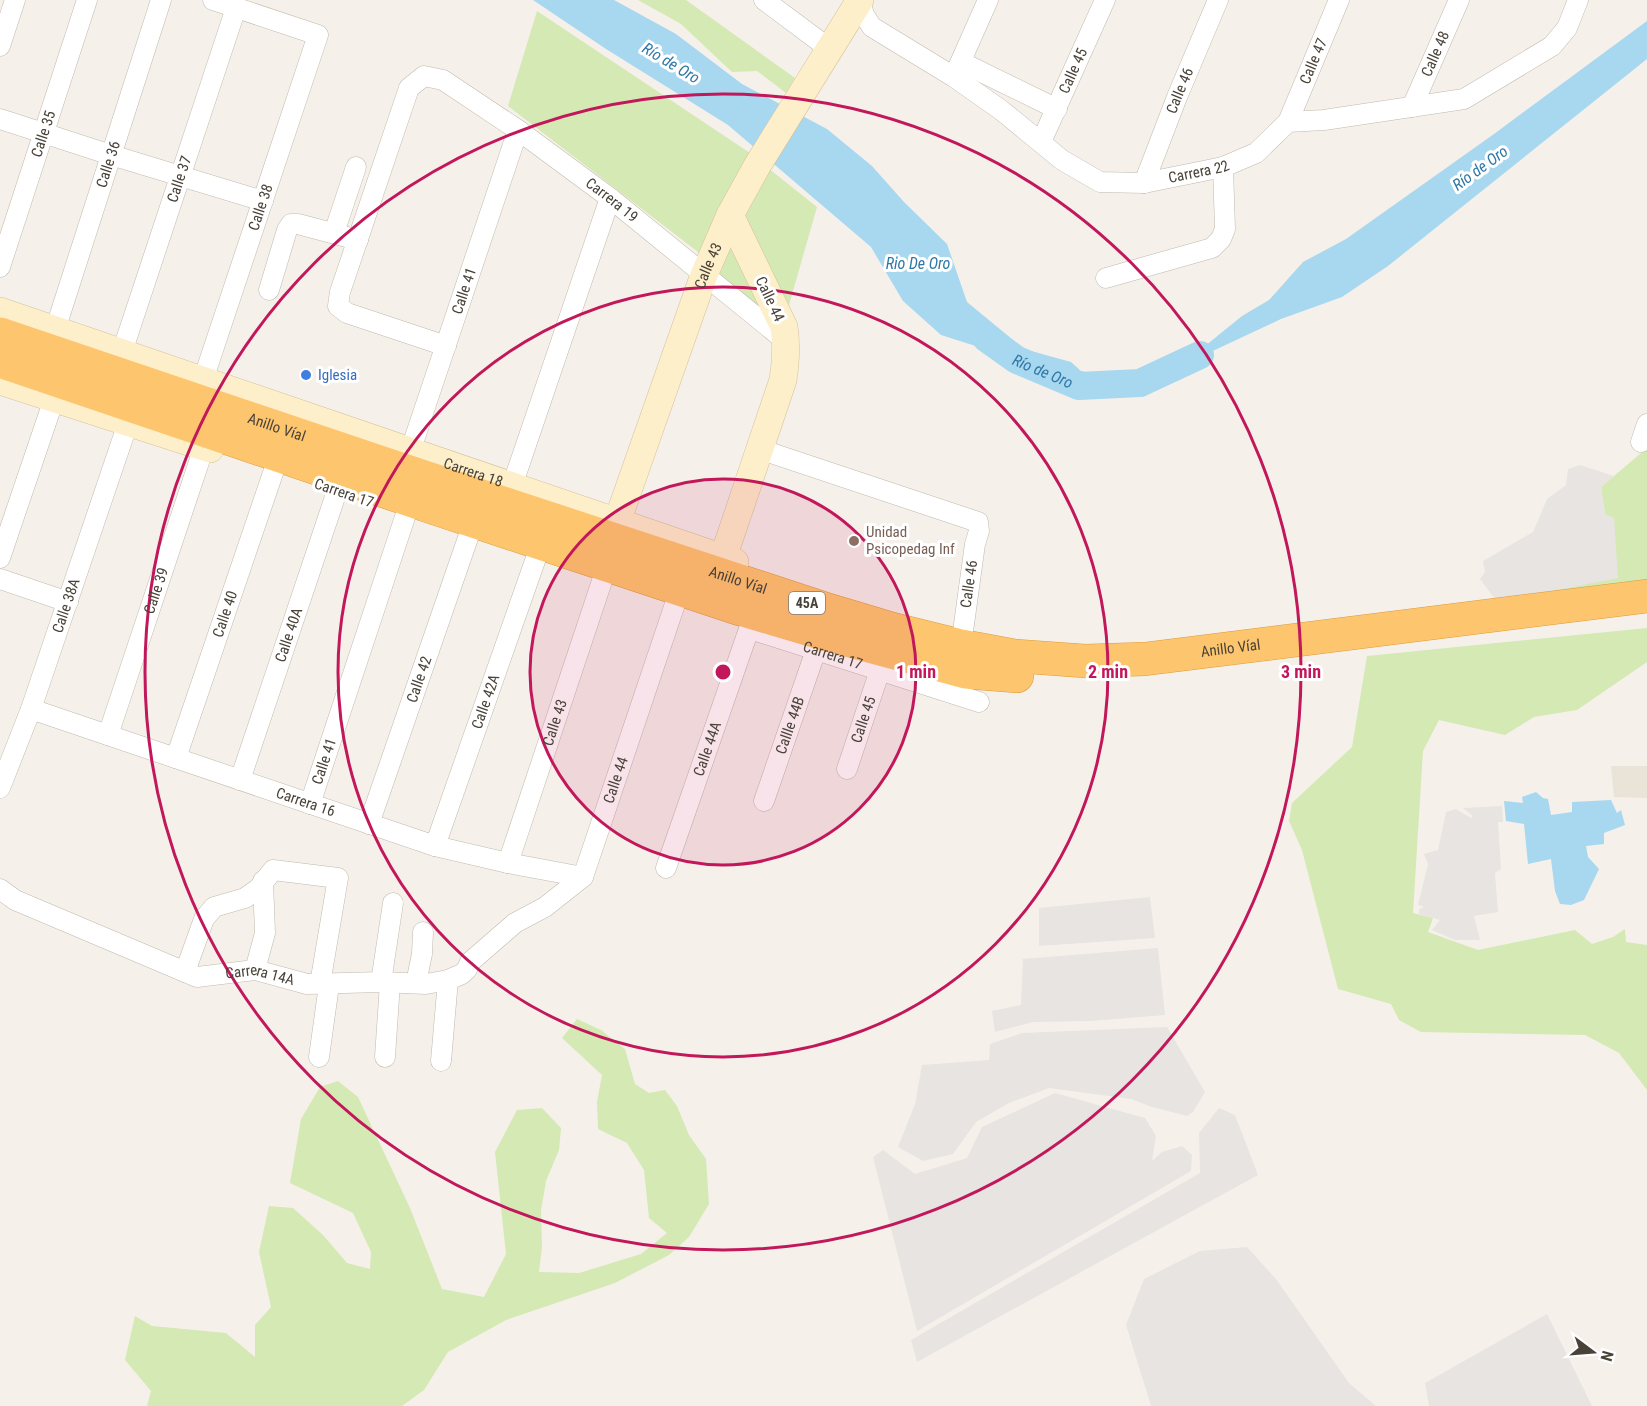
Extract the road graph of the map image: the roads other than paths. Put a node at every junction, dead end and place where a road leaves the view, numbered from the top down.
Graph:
1 (15, 0) edge
2 (87, 0) edge
3 (161, 0) edge
4 (213, 0) edge
5 (764, 0) edge
6 (860, 0) edge
7 (988, 0) edge
8 (1106, 0) edge
9 (1218, 0) edge
10 (1339, 0) edge
11 (1459, 0) edge
12 (1578, 0) edge
13 (236, 8) junction
14 (872, 27) junction
15 (837, 40) junction
16 (0, 46) edge
17 (957, 69) junction
18 (1412, 107) junction
19 (1057, 109) junction
20 (0, 119) edge
21 (1288, 122) junction
22 (518, 130) junction
23 (44, 134) junction
24 (1041, 142) junction
25 (111, 155) junction
26 (356, 167) dead end
27 (1223, 167) junction
28 (181, 175) junction
29 (1144, 183) junction
30 (610, 198) junction
31 (263, 201) junction
32 (730, 215) junction
33 (334, 233) junction
34 (358, 240) junction
35 (0, 267) edge
36 (704, 275) junction
37 (1106, 279) dead end
38 (269, 290) dead end
39 (0, 311) edge
40 (55, 330) junction
41 (0, 334) edge
42 (787, 342) junction
43 (446, 346) junction
44 (122, 352) junction
45 (0, 361) edge
46 (203, 380) junction
47 (0, 381) edge
48 (54, 399) junction
49 (128, 423) junction
50 (204, 447) junction
51 (759, 449) junction
52 (410, 452) junction
53 (274, 470) junction
54 (512, 486) junction
55 (337, 491) junction
56 (406, 514) junction
57 (617, 522) junction
58 (469, 535) junction
59 (0, 558) edge
60 (536, 558) junction
61 (723, 558) junction
62 (0, 579) edge
63 (602, 581) junction
64 (1647, 596) edge
65 (68, 602) junction
66 (682, 606) junction
67 (1647, 616) edge
68 (745, 619) junction
69 (952, 644) junction
70 (816, 650) junction
71 (880, 670) junction
72 (979, 702) dead end
73 (31, 709) junction
74 (108, 735) junction
75 (176, 758) junction
76 (847, 769) dead end
77 (240, 780) junction
78 (0, 788) edge
79 (764, 801) dead end
80 (310, 804) junction
81 (369, 824) junction
82 (435, 846) junction
83 (508, 863) junction
84 (666, 868) dead end
85 (583, 877) junction
86 (263, 881) junction
87 (0, 889) edge
88 (393, 903) dead end
89 (423, 932) dead end
90 (255, 970) junction
91 (184, 972) junction
92 (448, 980) junction
93 (386, 983) junction
94 (416, 983) junction
95 (325, 984) junction
96 (319, 1057) dead end
97 (385, 1057) dead end
98 (441, 1061) dead end

1 - 16 street
2 - 23 street, Calle 35
3 - 25 street, Calle 36
4 - 13 street
5 - 15 street
6 - 14 street
6 - 15 street, Calle 43
7 - 17 street
8 - 19 street, Calle 45
9 - 29 street, Calle 46
10 - 21 street, Calle 47
11 - 18 street, Calle 48
12 - 18 street
13 - 28 street, Calle 37
13 - 31 street, Calle 38
14 - 15 street
14 - 17 street, Carrera 22
15 - 32 street, Calle 43
17 - 19 street
17 - 24 street, Carrera 22
18 - 21 street
19 - 24 street, Calle 45
20 - 23 street
21 - 27 street, Carrera 22
22 - 30 street, Carrera 19
22 - 34 street, Carrera 19
22 - 43 street, Calle 41
23 - 25 street
23 - 35 street, Calle 35
24 - 29 street, Carrera 22
25 - 28 street
25 - 40 street, Calle 36
26 - 33 street
27 - 29 street, Carrera 22
27 - 37 street
28 - 31 street
28 - 44 street, Calle 37
30 - 36 street, Carrera 19
30 - 54 street
31 - 46 street, Calle 38
32 - 36 street, Calle 43
32 - 42 street, Calle 44
33 - 34 street
33 - 38 street
34 - 43 street
36 - 42 street, Carrera 19
36 - 57 street, Calle 43
39 - 40 street, Carrera 18
40 - 44 street, Carrera 18
41 - 69 highway, Anillo Víal / 45A
42 - 51 street, Calle 44
43 - 52 street, Calle 41
44 - 46 street, Carrera 18
45 - 68 highway, Anillo Víal / 45A
46 - 52 street, Carrera 18
47 - 48 street, Carrera 17
48 - 49 street, Carrera 17
48 - 59 street
49 - 50 street, Carrera 17
49 - 65 street, Calle 38A
50 - 53 street, Carrera 17
50 - 74 street, Calle 39
51 - 61 street, Calle 44
51 - 69 street, Calle 46
52 - 54 street, Carrera 18
53 - 55 street, Carrera 17
53 - 75 street, Calle 40
54 - 57 street, Carrera 18
55 - 56 street, Carrera 17
55 - 77 street, Calle 40A
56 - 58 street, Carrera 17
56 - 80 street, Calle 41
57 - 61 street, Carrera 18
58 - 60 street, Carrera 17
58 - 81 street, Calle 42
60 - 63 street, Carrera 17
60 - 82 street, Calle 42A
61 - 69 street, Carrera 18
62 - 65 street
63 - 66 street, Carrera 17
63 - 83 street, Calle 43
64 - 69 highway, Anillo Víal / 45A
65 - 73 street, Calle 38A
66 - 68 street, Carrera 17
66 - 85 street, Calle 44
67 - 68 highway, Anillo Víal / 45A
68 - 70 street, Carrera 17
68 - 84 street, Calle 44A
70 - 71 street, Carrera 17
70 - 79 street, Callle 44B
71 - 72 street, Carrera 17
71 - 76 street, Calle 45
73 - 74 street, Carrera 16
73 - 78 street, Calle 38A
74 - 75 street, Carrera 16
75 - 77 street, Carrera 16
77 - 80 street, Carrera 16
80 - 81 street, Carrera 16
81 - 82 street, Carrera 16
82 - 83 street, Carrera 16
83 - 85 street, Carrera 16
85 - 92 street
86 - 90 street
86 - 91 street
86 - 95 street
87 - 91 street, Carrera 14A
88 - 93 street
89 - 94 street
90 - 91 street, Carrera 14A
90 - 95 street, Carrera 14A
92 - 94 street, Carrera 14A
92 - 98 street
93 - 94 street, Carrera 14A
93 - 95 street, Carrera 14A
93 - 97 street
95 - 96 street

